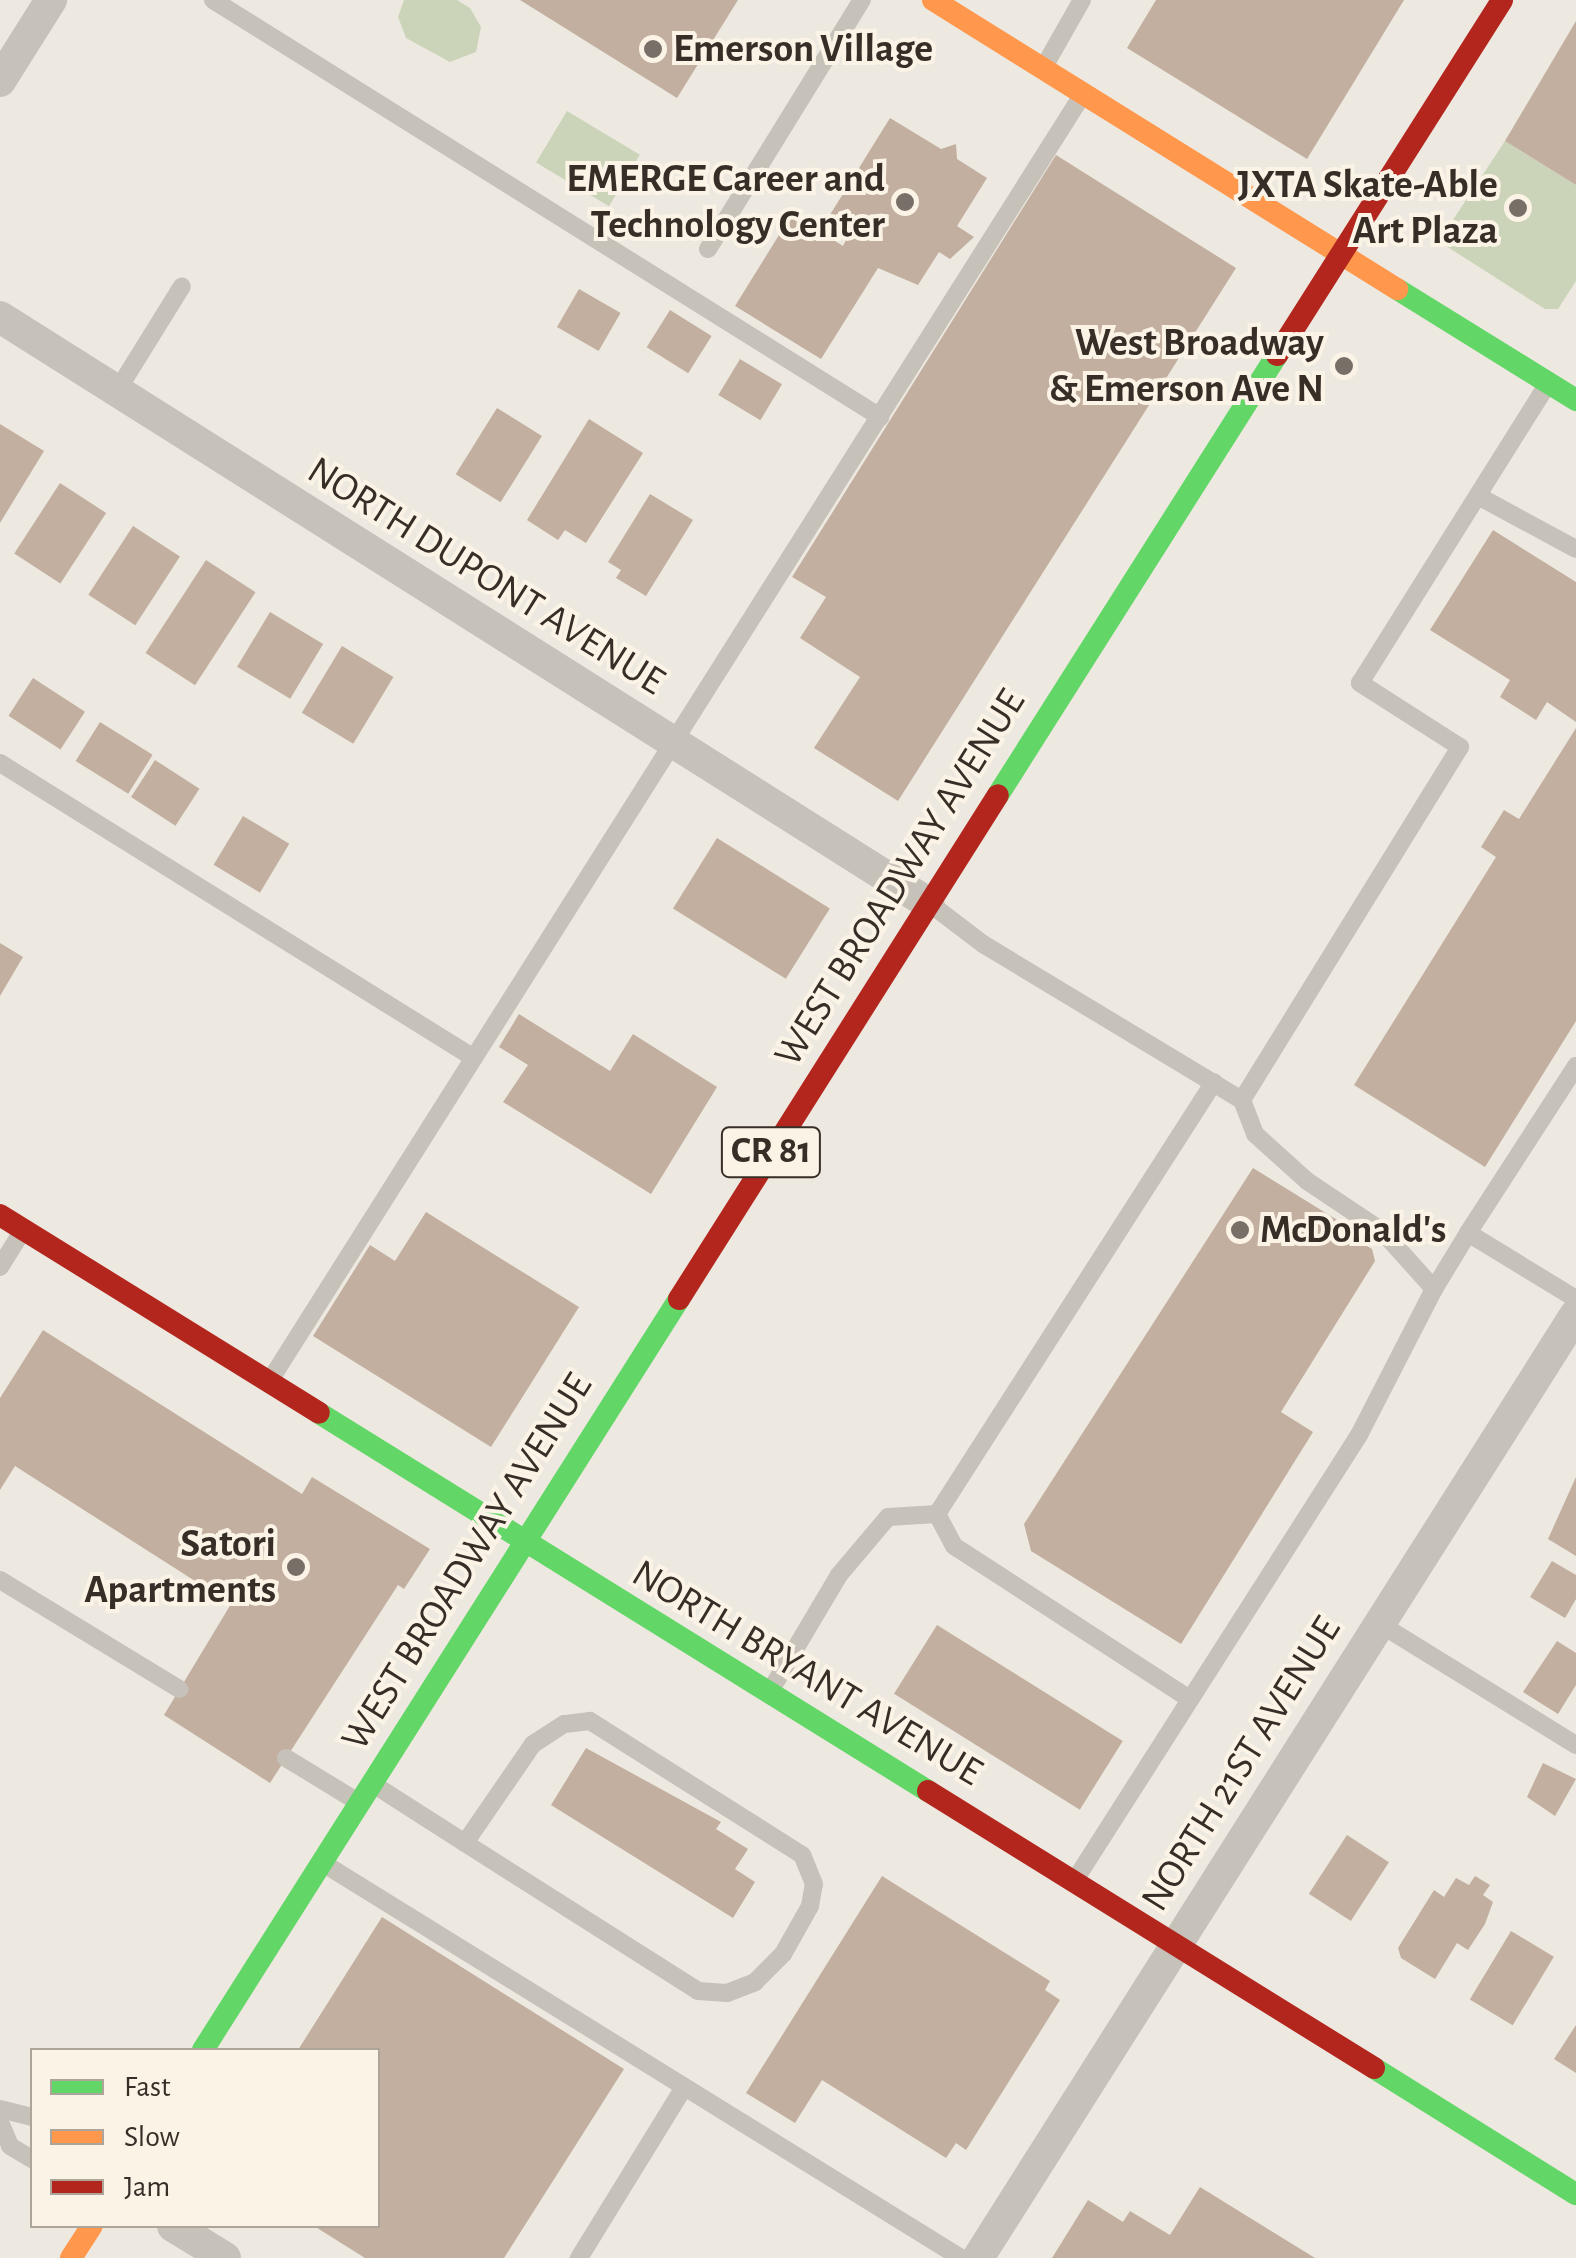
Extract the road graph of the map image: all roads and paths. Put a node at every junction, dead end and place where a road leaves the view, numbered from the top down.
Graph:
1 (51, 0) edge
2 (213, 0) edge
3 (862, 0) edge
4 (933, 0) edge
5 (1082, 0) edge
6 (1502, 0) edge
7 (964, 8) edge
8 (1043, 68) junction
9 (0, 81) edge
10 (1083, 93) junction
11 (708, 250) dead end
12 (1339, 253) junction
13 (182, 286) dead end
14 (0, 317) edge
15 (1548, 382) junction
16 (116, 391) junction
17 (1576, 400) edge
18 (880, 417) junction
19 (1478, 496) junction
20 (1576, 549) edge
21 (674, 746) junction
22 (0, 763) edge
23 (928, 903) junction
24 (474, 1058) junction
25 (1576, 1066) edge
26 (1214, 1082) junction
27 (1242, 1100) junction
28 (0, 1215) edge
29 (23, 1230) junction
30 (1468, 1232) junction
31 (0, 1267) edge
32 (1434, 1289) junction
33 (1576, 1298) edge
34 (1576, 1314) edge
35 (269, 1383) junction
36 (937, 1514) junction
37 (523, 1544) junction
38 (0, 1580) edge
39 (1380, 1624) junction
40 (179, 1689) dead end
41 (768, 1694) junction
42 (1190, 1698) junction
43 (1576, 1745) edge
44 (286, 1758) dead end
45 (365, 1793) junction
46 (465, 1844) junction
47 (322, 1862) junction
48 (1076, 1880) junction
49 (1178, 1942) junction
50 (203, 2048) edge
51 (684, 2086) junction
52 (0, 2109) edge
53 (30, 2116) edge
54 (0, 2122) edge
55 (30, 2159) edge
56 (1576, 2194) edge
57 (91, 2228) edge
58 (176, 2228) edge
59 (71, 2258) edge
60 (225, 2258) edge
61 (579, 2258) edge
62 (962, 2258) edge
63 (978, 2258) edge

1 - 9 street
2 - 18 lane
3 - 11 lane
4 - 7 street
5 - 8 lane
6 - 12 street, WEST BROADWAY AVENUE / CR 81
7 - 8 street
8 - 10 street
10 - 12 street
10 - 18 lane
12 - 15 street
12 - 23 street, WEST BROADWAY AVENUE / CR 81
13 - 16 lane
14 - 16 street, NORTH DUPONT AVENUE
15 - 17 street
15 - 19 lane
16 - 21 street, NORTH DUPONT AVENUE
18 - 21 lane
19 - 20 lane
19 - 27 lane
21 - 23 street, NORTH DUPONT AVENUE
21 - 24 lane
22 - 24 lane
23 - 26 lane
23 - 37 street, WEST BROADWAY AVENUE / CR 81
24 - 35 lane
25 - 30 lane
26 - 27 lane
26 - 36 lane
27 - 32 lane
28 - 29 street, NORTH BRYANT AVENUE
29 - 31 lane
29 - 35 street, NORTH BRYANT AVENUE
30 - 32 lane
30 - 33 lane
32 - 42 lane
34 - 39 street, NORTH 21ST AVENUE
35 - 37 street, NORTH BRYANT AVENUE
36 - 41 lane
36 - 42 lane
37 - 41 street, NORTH BRYANT AVENUE
37 - 45 street, WEST BROADWAY AVENUE / CR 81
38 - 40 lane
39 - 43 lane
39 - 49 street, NORTH 21ST AVENUE
41 - 48 street, NORTH BRYANT AVENUE
42 - 48 lane
44 - 45 lane
45 - 46 lane
45 - 47 street, WEST BROADWAY AVENUE / CR 81
46 - 46 lane
47 - 50 street, WEST BROADWAY AVENUE / CR 81
47 - 51 lane
48 - 49 street, NORTH BRYANT AVENUE
49 - 56 street, NORTH BRYANT AVENUE
49 - 63 street, NORTH 21ST AVENUE
51 - 61 lane
51 - 62 lane
52 - 53 lane
54 - 55 lane
57 - 59 street
58 - 60 street

